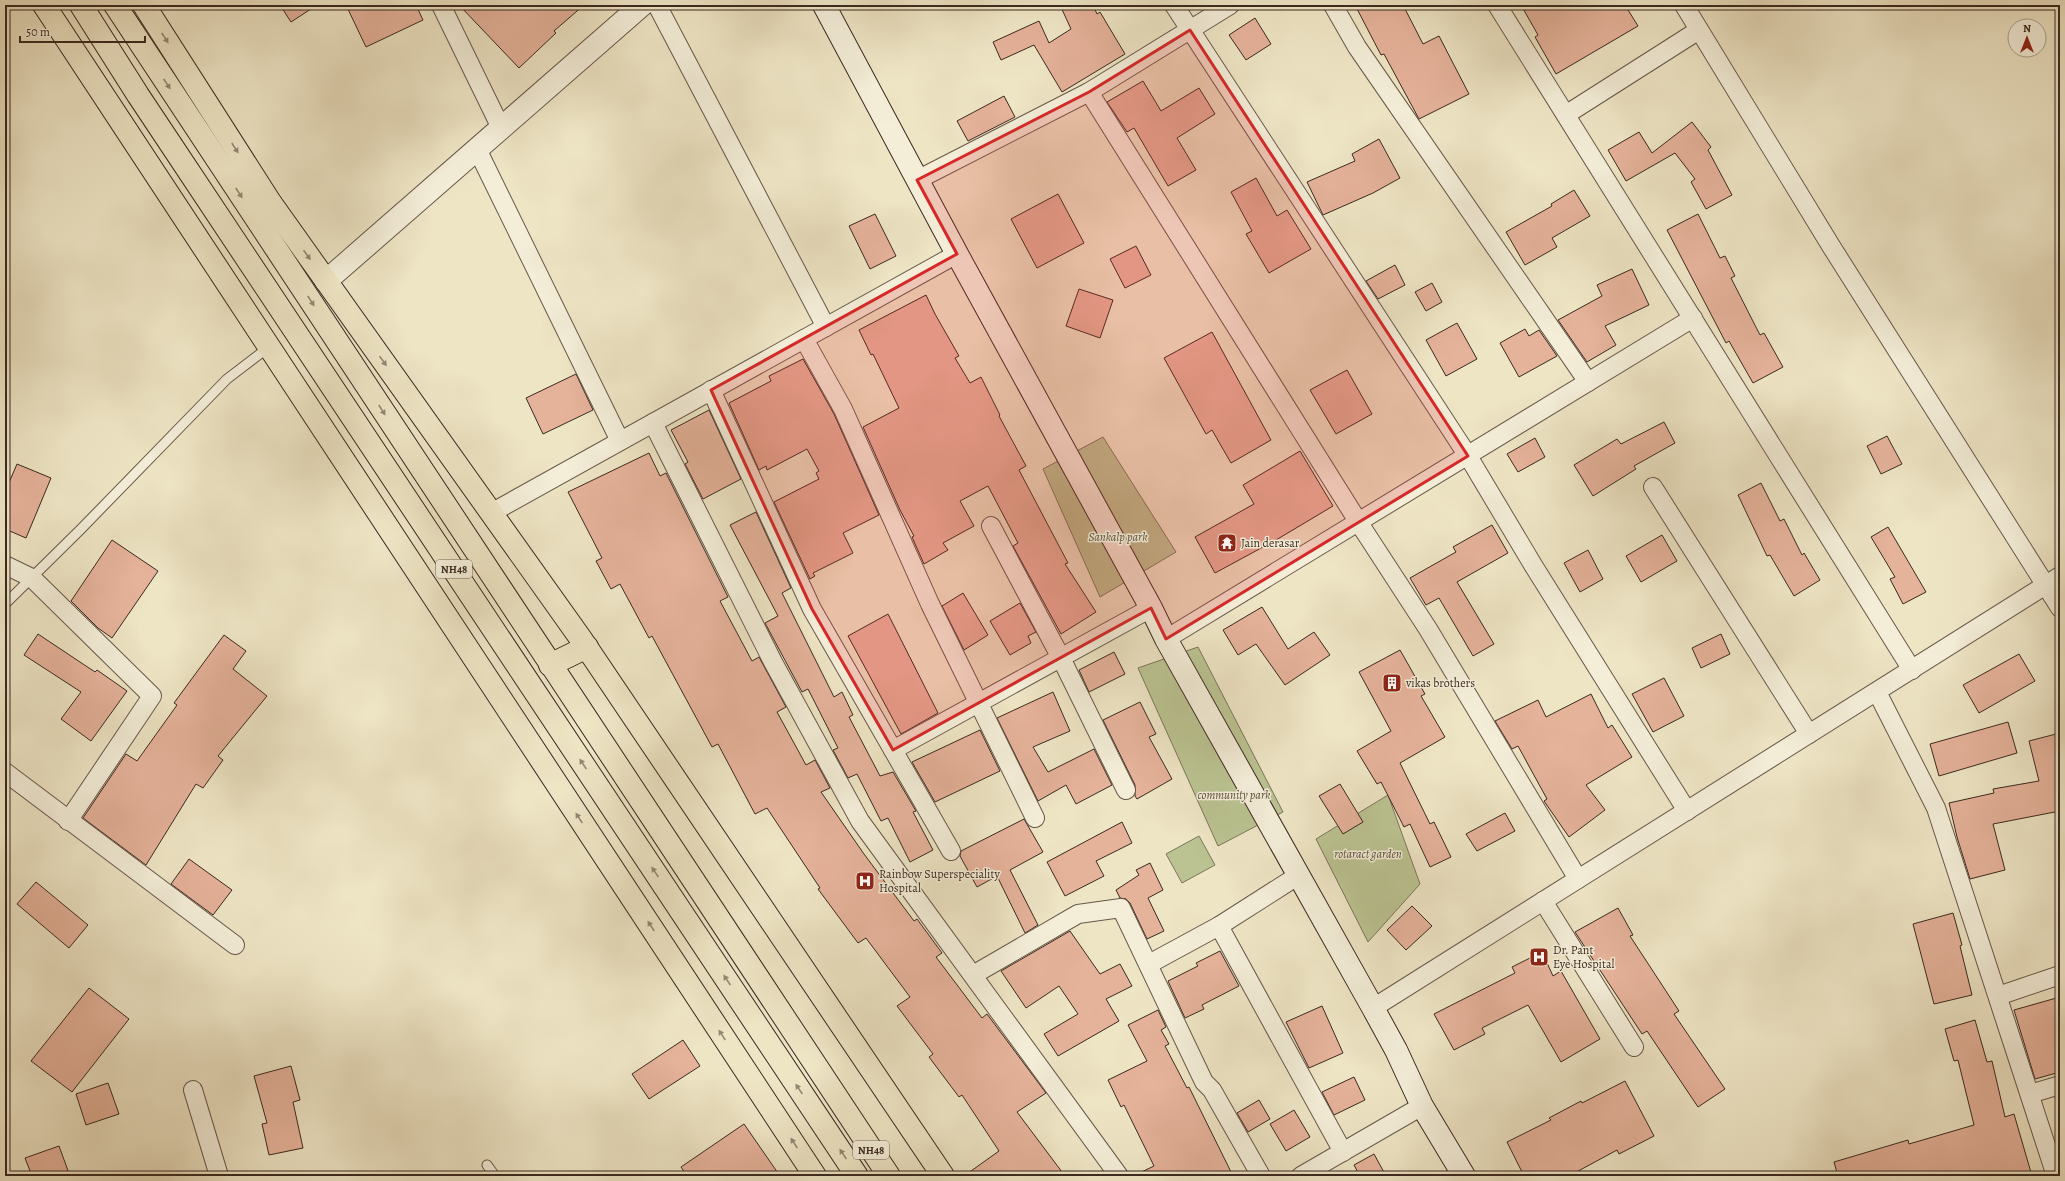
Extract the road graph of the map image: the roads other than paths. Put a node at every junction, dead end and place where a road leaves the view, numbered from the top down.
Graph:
1 (44, 5) edge
2 (81, 5) edge
3 (115, 5) edge
4 (144, 5) edge
5 (440, 5) edge
6 (642, 5) edge
7 (657, 5) edge
8 (824, 5) edge
9 (1174, 5) edge
10 (1230, 5) edge
11 (1333, 5) edge
12 (1497, 5) edge
13 (1684, 5) edge
14 (1190, 30) junction
15 (1699, 30) junction
16 (1089, 92) junction
17 (1566, 114) junction
18 (501, 128) junction
19 (477, 149) junction
20 (917, 180) junction
21 (957, 254) junction
22 (326, 281) junction
23 (1693, 318) junction
24 (826, 327) junction
25 (804, 339) junction
26 (269, 347) junction
27 (1588, 382) junction
28 (711, 390) junction
29 (653, 423) junction
30 (620, 441) junction
31 (1468, 456) junction
32 (1652, 487) dead end
33 (492, 513) junction
34 (1358, 523) junction
35 (991, 526) dead end
36 (5, 565) edge
37 (32, 578) junction
38 (2053, 581) edge
39 (5, 604) edge
40 (1151, 608) junction
41 (2060, 608) edge
42 (1166, 639) junction
43 (587, 647) junction
44 (1061, 658) junction
45 (550, 665) junction
46 (1912, 670) junction
47 (1877, 692) junction
48 (979, 703) junction
49 (1809, 734) junction
50 (893, 750) junction
51 (5, 772) edge
52 (1126, 790) dead end
53 (1687, 811) junction
54 (1035, 818) dead end
55 (68, 821) junction
56 (951, 851) dead end
57 (1299, 875) junction
58 (1578, 879) junction
59 (1543, 901) junction
60 (1219, 926) junction
61 (235, 944) dead end
62 (1149, 964) junction
63 (973, 975) junction
64 (2060, 975) edge
65 (1998, 996) junction
66 (1373, 1008) junction
67 (1634, 1047) dead end
68 (2060, 1085) edge
69 (193, 1090) dead end
70 (2030, 1094) junction
71 (1422, 1106) junction
72 (1343, 1152) junction
73 (486, 1165) dead end
74 (219, 1176) edge
75 (495, 1176) edge
76 (815, 1176) edge
77 (857, 1176) edge
78 (889, 1176) edge
79 (943, 1176) edge
80 (1119, 1176) edge
81 (1261, 1176) edge
82 (1301, 1176) edge
83 (1464, 1176) edge
84 (2056, 1176) edge

1 - 26 highway
77 -> 2 highway, NH48
3 -> 45 highway, NH48
4 -> 22 highway
5 - 18 street
6 - 18 main road
7 - 24 street
8 - 20 main road
9 - 14 street
10 - 14 street
11 - 27 street
12 - 17 street
13 - 15 street
14 - 16 street
14 - 31 street
15 - 17 street
15 - 38 street
16 - 20 street
16 - 34 street
17 - 23 street
18 - 19 main road
19 - 22 main road
19 - 30 street
20 - 21 main road
21 - 24 street
21 - 40 main road
22 -> 33 highway
23 - 27 street
23 - 46 street
24 - 25 street
25 - 28 street
25 - 48 street
26 - 37 lane
76 -> 26 highway
27 - 31 street
28 - 29 street
28 - 50 street
29 - 30 street
29 - 63 street
30 - 33 street
31 - 34 street
31 - 53 street
32 - 49 street
33 - 43 highway
34 - 42 street
34 - 58 street
35 - 44 street
36 - 37 street
37 - 39 lane
37 - 55 street
38 - 41 street
38 - 46 street
40 - 42 main road
40 - 44 street
42 - 57 main road
43 - 45 highway
43 - 79 highway
44 - 48 street
44 - 52 street
45 - 78 highway, NH48
46 - 47 street
47 - 49 street
47 - 65 street
48 - 50 street
48 - 54 street
49 - 53 street
50 - 56 street
51 - 55 street
53 - 58 street
55 - 61 street
57 - 60 street
57 - 66 main road
58 - 59 street
59 - 66 street
59 - 67 street
60 - 62 street
60 - 72 street
62 - 63 street
62 - 81 street
63 - 80 street
64 - 65 street
65 - 70 street
66 - 71 main road
68 - 70 street
69 - 74 street
70 - 84 street
71 - 72 street
71 - 83 main road
72 - 82 street
73 - 75 lane

